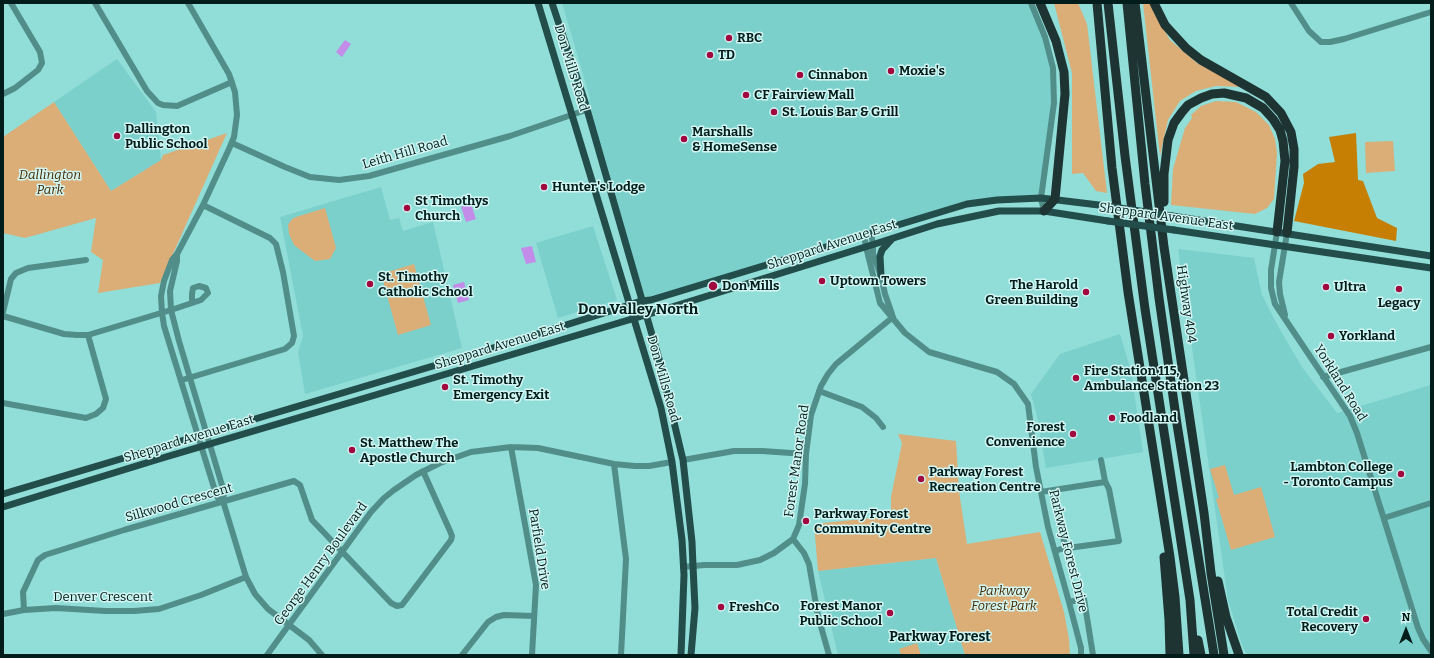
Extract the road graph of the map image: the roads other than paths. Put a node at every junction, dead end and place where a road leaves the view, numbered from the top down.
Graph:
1 (11, 3) edge
2 (95, 3) edge
3 (188, 3) edge
4 (538, 3) edge
5 (552, 3) edge
6 (1031, 3) edge
7 (1040, 3) edge
8 (1092, 3) edge
9 (1097, 3) edge
10 (1108, 3) edge
11 (1127, 3) edge
12 (1135, 3) edge
13 (1154, 3) edge
14 (1291, 3) edge
15 (1431, 12) edge
16 (232, 82) junction
17 (3, 94) edge
18 (586, 110) junction
19 (573, 115) junction
20 (232, 143) junction
21 (1041, 198) junction
22 (1055, 199) junction
23 (203, 205) junction
24 (1044, 210) junction
25 (1277, 232) junction
26 (1287, 233) junction
27 (867, 234) junction
28 (892, 239) junction
29 (873, 245) junction
30 (1275, 245) junction
31 (1284, 246) junction
32 (866, 247) junction
33 (1164, 247) junction
34 (177, 254) junction
35 (1431, 256) edge
36 (86, 260) dead end
37 (1431, 268) edge
38 (881, 276) junction
39 (1128, 292) junction
40 (641, 302) junction
41 (192, 303) dead end
42 (630, 305) junction
43 (3, 312) edge
44 (162, 313) junction
45 (172, 313) junction
46 (646, 315) junction
47 (3, 316) edge
48 (893, 317) junction
49 (634, 318) junction
50 (1286, 318) junction
51 (88, 335) junction
52 (1431, 347) edge
53 (1323, 377) junction
54 (191, 378) junction
55 (182, 380) junction
56 (819, 391) junction
57 (3, 403) edge
58 (883, 427) dead end
59 (206, 433) junction
60 (197, 435) junction
61 (210, 444) junction
62 (201, 447) junction
63 (511, 447) junction
64 (806, 454) junction
65 (683, 460) junction
66 (1101, 460) dead end
67 (1153, 460) junction
68 (672, 462) junction
69 (614, 464) junction
70 (423, 471) junction
71 (1105, 482) junction
72 (1052, 491) junction
73 (1041, 492) junction
74 (3, 494) edge
75 (223, 501) junction
76 (1431, 503) edge
77 (3, 507) edge
78 (1204, 513) junction
79 (1384, 518) junction
80 (793, 539) junction
81 (1066, 549) junction
82 (342, 551) junction
83 (1056, 551) junction
84 (693, 566) junction
85 (683, 567) junction
86 (246, 577) junction
87 (1069, 602) junction
88 (24, 610) junction
89 (3, 614) edge
90 (1191, 614) junction
91 (534, 616) junction
92 (290, 625) junction
93 (1431, 651) edge
94 (267, 655) edge
95 (322, 655) edge
96 (462, 655) edge
97 (532, 655) edge
98 (622, 655) edge
99 (681, 655) edge
100 (691, 655) edge
101 (829, 655) edge
102 (1081, 655) edge
103 (1093, 655) edge
104 (1170, 655) edge
105 (1179, 655) edge
106 (1194, 655) edge
107 (1201, 655) edge
108 (1214, 655) edge
109 (1224, 655) edge
110 (1239, 655) edge

1 - 17 street
2 - 16 street
3 - 16 street
4 - 19 main road, Don Mills Road
5 - 18 main road, Don Mills Road
6 - 21 street
7 - 22 highway
8 - 39 highway
9 - 39 highway
10 - 90 highway
11 - 108 highway, Highway 404
12 - 33 highway, Highway 404
13 - 26 highway
14 - 15 street
16 - 20 street
18 - 19 street, Leith Hill Road
18 - 40 main road, Don Mills Road
19 - 20 street, Leith Hill Road
19 - 42 main road, Don Mills Road
20 - 23 street
21 - 22 main road, Sheppard Avenue East
21 - 24 street
21 - 27 main road, Sheppard Avenue East
22 - 24 highway
22 - 25 main road, Sheppard Avenue East, bridge
23 - 34 street
23 - 54 street
24 - 28 main road, Sheppard Avenue East
24 - 30 main road, Sheppard Avenue East, bridge
25 - 26 main road, Sheppard Avenue East
25 - 30 street
25 - 33 highway
26 - 31 street
26 - 35 main road, Sheppard Avenue East
27 - 29 street, Parkway Forest Drive
27 - 32 street, Parkway Forest Drive
27 - 40 main road, Sheppard Avenue East
28 - 29 main road, Sheppard Avenue East
28 - 38 main road
29 - 32 main road, Sheppard Avenue East
29 - 38 street, Parkway Forest Drive
30 - 31 main road, Sheppard Avenue East
30 - 50 street
31 - 37 main road, Sheppard Avenue East
31 - 50 street
32 - 46 main road, Sheppard Avenue East
32 - 48 street, Parkway Forest Drive
33 - 78 highway, Highway 404
34 - 44 street
34 - 45 street
36 - 43 street
38 - 48 street, Parkway Forest Drive
39 - 67 highway
40 - 42 main road, Sheppard Avenue East
40 - 46 main road, Don Mills Road
41 - 45 street
42 - 49 main road, Don Mills Road
42 - 59 main road, Sheppard Avenue East
44 - 45 street
44 - 51 street
44 - 55 street
45 - 54 street
46 - 49 main road, Sheppard Avenue East
46 - 65 main road, Don Mills Road
47 - 51 street
48 - 56 street, Forest Manor Road
48 - 73 street, Parkway Forest Drive
49 - 61 main road, Sheppard Avenue East
49 - 68 main road, Don Mills Road
50 - 53 street, Yorkland Road
51 - 57 street
52 - 53 street
53 - 79 street, Yorkland Road
54 - 55 street
54 - 59 street
55 - 60 street
56 - 58 street
56 - 64 street, Forest Manor Road
59 - 60 main road, Sheppard Avenue East
59 - 61 street
60 - 62 street
60 - 74 main road, Sheppard Avenue East
61 - 62 main road, Sheppard Avenue East
61 - 75 street
62 - 75 street
62 - 77 main road, Sheppard Avenue East
63 - 69 street, George Henry Boulevard
63 - 70 street, George Henry Boulevard
63 - 91 street, Parfield Drive
64 - 65 street
64 - 80 street, Forest Manor Road
65 - 84 main road, Don Mills Road
66 - 71 street
67 - 104 highway
67 - 105 highway
68 - 69 street, George Henry Boulevard
68 - 85 main road, Don Mills Road
69 - 98 street
70 - 82 street, George Henry Boulevard
70 - 82 street
71 - 72 street
71 - 81 street
72 - 73 street
72 - 81 street
73 - 83 street, Parkway Forest Drive
75 - 82 street, Silkwood Crescent
75 - 86 street
75 - 88 street, Silkwood Crescent
76 - 79 street
78 - 109 highway, Highway 404
78 - 110 highway
79 - 93 street, Yorkland Road
80 - 84 street
80 - 101 street
81 - 83 street
82 - 92 street, George Henry Boulevard
83 - 87 street, Parkway Forest Drive
84 - 85 street
84 - 100 main road, Don Mills Road
85 - 99 main road, Don Mills Road
86 - 88 street, Denver Crescent
86 - 92 street
87 - 102 street, Parkway Forest Drive
87 - 103 street
88 - 89 street, Denver Crescent
90 - 106 highway
90 - 107 highway
91 - 96 street
91 - 97 street, Parfield Drive
92 - 94 street, George Henry Boulevard
92 - 95 street

